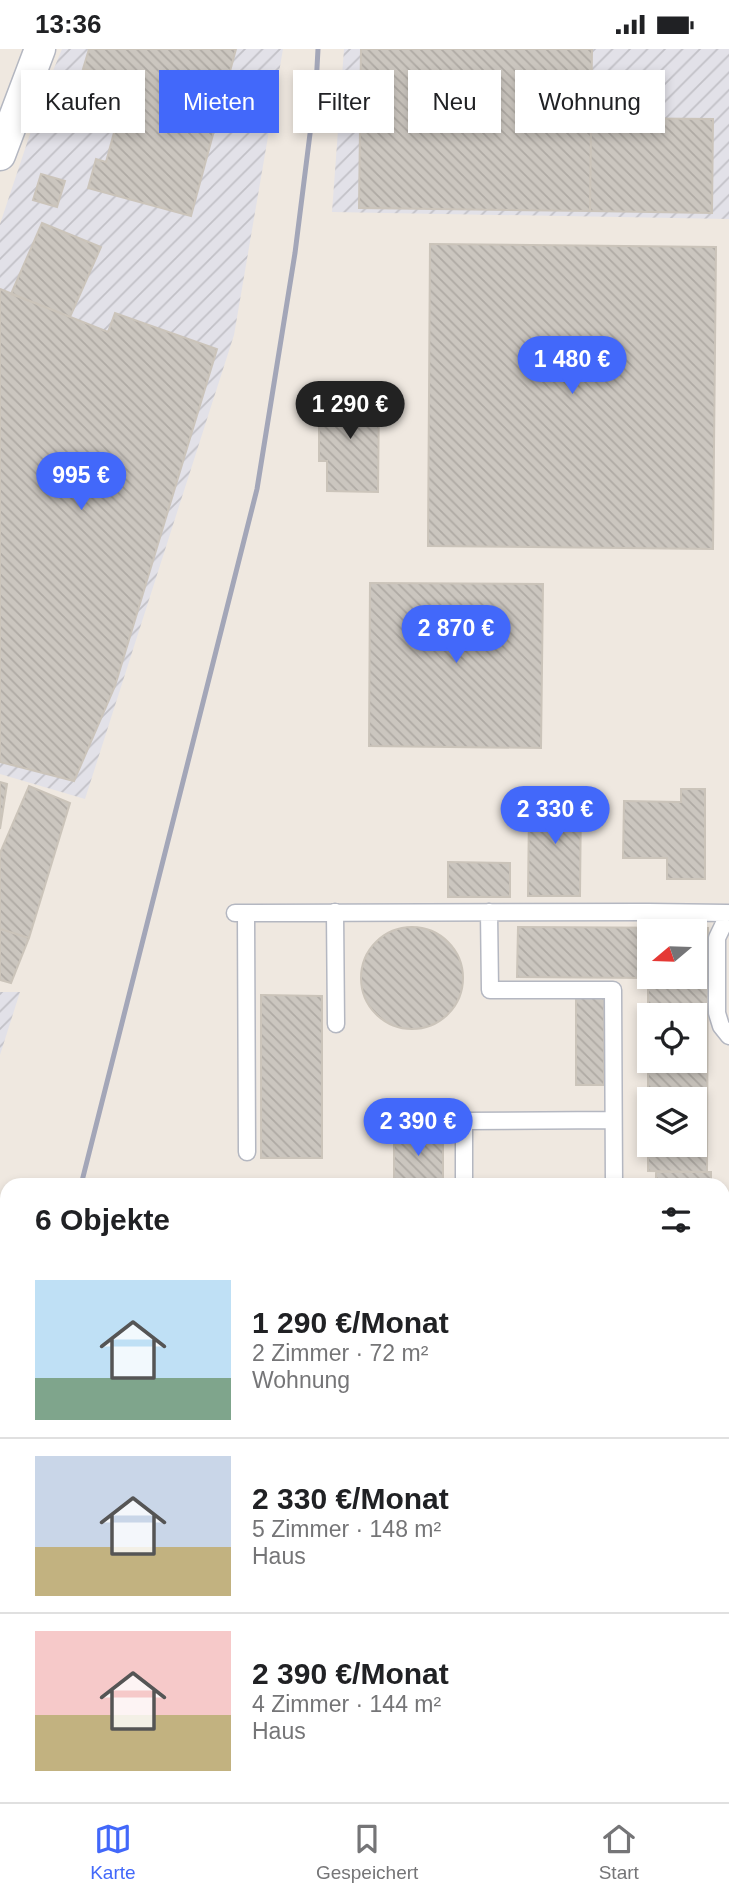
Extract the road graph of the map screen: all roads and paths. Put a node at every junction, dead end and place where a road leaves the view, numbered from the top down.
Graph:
1 (40, 49) edge
2 (0, 155) edge
3 (335, 912) junction
4 (489, 912) junction
5 (728, 913) edge
6 (335, 1024) dead end
7 (729, 1036) edge
8 (613, 1121) junction
9 (247, 1152) dead end
10 (464, 1178) edge
11 (614, 1178) edge

1 - 2 street
3 - 4 lane
3 - 6 lane
3 - 9 lane
4 - 5 lane
4 - 8 lane
5 - 7 lane
8 - 10 lane
8 - 11 lane

